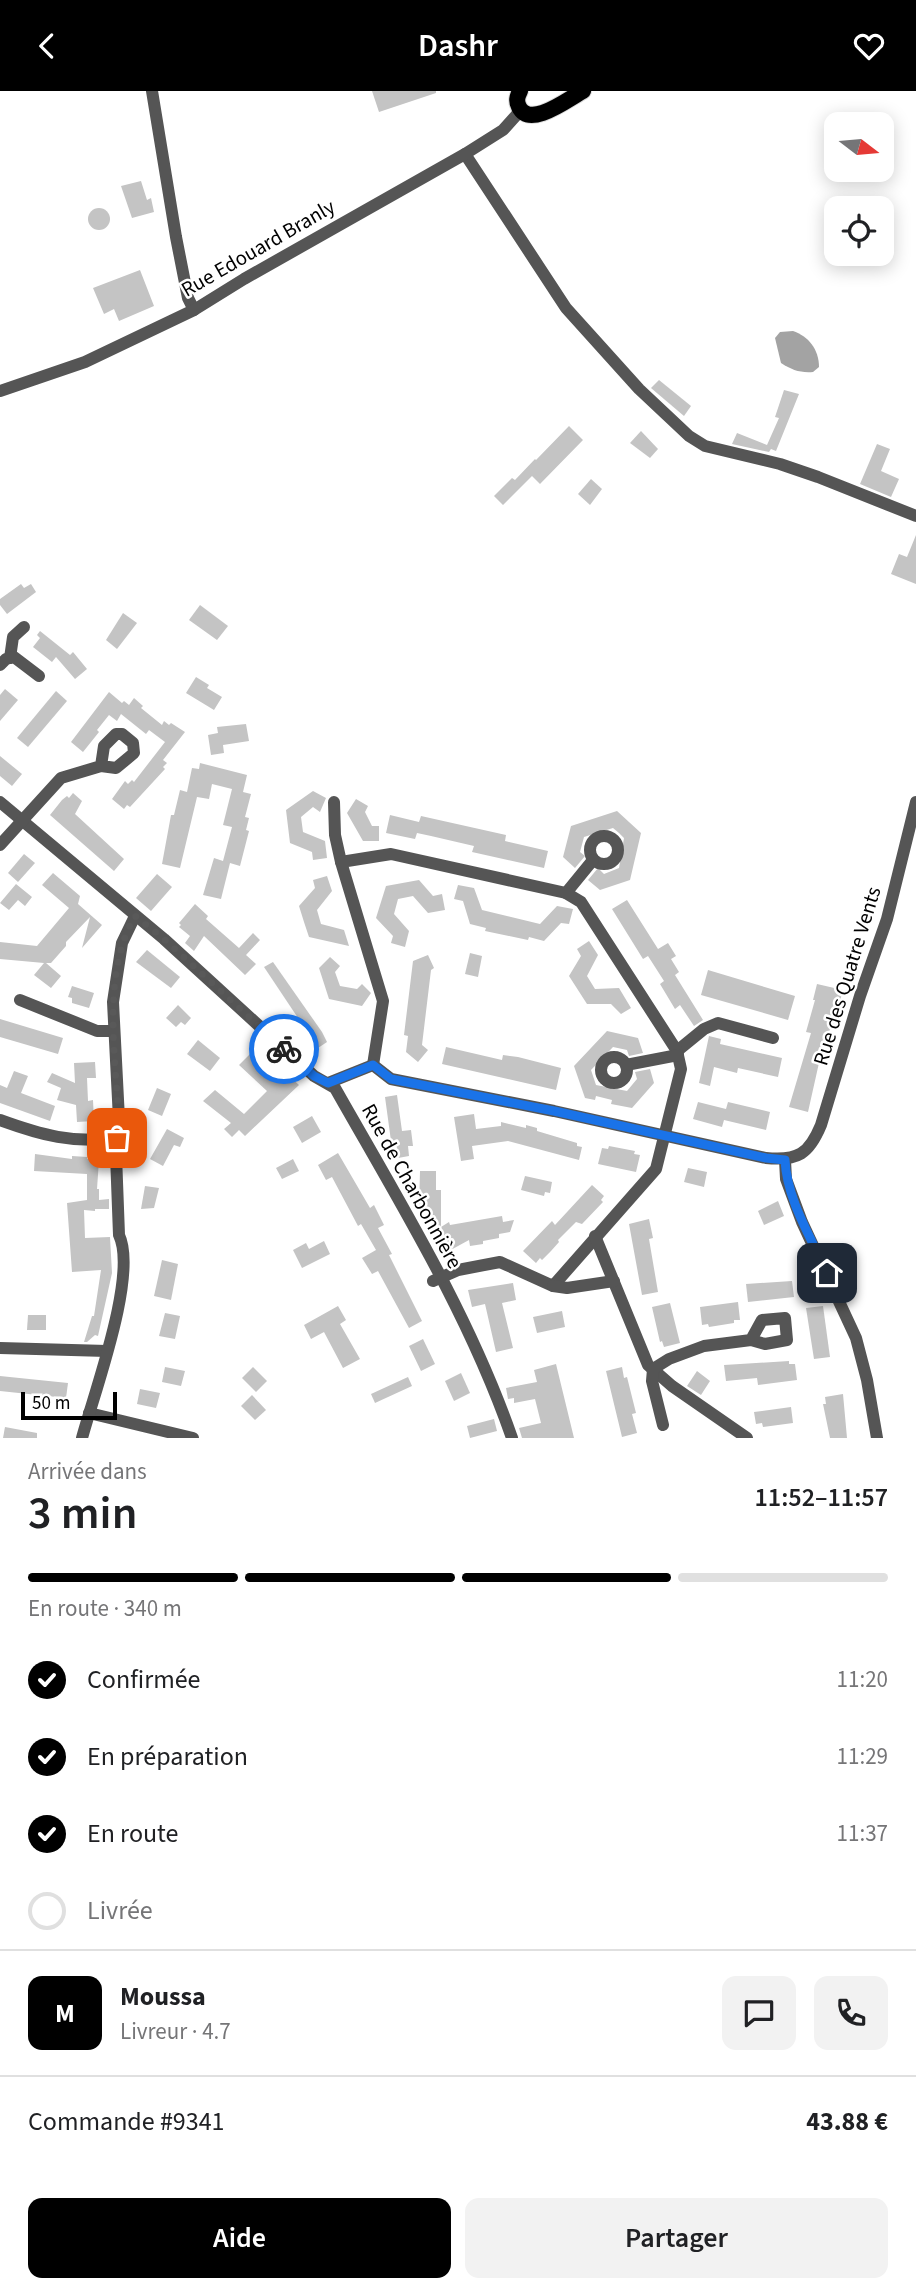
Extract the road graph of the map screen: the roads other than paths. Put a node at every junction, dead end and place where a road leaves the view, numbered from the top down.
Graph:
1 (152, 91) edge
2 (520, 91) edge
3 (548, 91) edge
4 (583, 91) edge
5 (521, 110) junction
6 (546, 111) junction
7 (465, 154) junction
8 (194, 310) junction
9 (0, 391) edge
10 (916, 516) edge
11 (24, 627) dead end
12 (5, 662) edge
13 (38, 676) dead end
14 (101, 767) dead end
15 (0, 802) edge
16 (334, 802) dead end
17 (916, 802) edge
18 (21, 820) junction
19 (0, 845) edge
20 (593, 860) dead end
21 (341, 862) junction
22 (566, 893) junction
23 (135, 916) junction
24 (20, 1000) dead end
25 (113, 1031) junction
26 (773, 1038) dead end
27 (678, 1053) junction
28 (373, 1065) junction
29 (626, 1065) dead end
30 (328, 1083) junction
31 (0, 1120) edge
32 (664, 1135) junction
33 (117, 1138) junction
34 (785, 1160) junction
35 (595, 1236) junction
36 (437, 1279) junction
37 (614, 1281) junction
38 (553, 1286) junction
39 (751, 1340) dead end
40 (0, 1348) edge
41 (107, 1351) junction
42 (653, 1369) junction
43 (89, 1413) junction
44 (663, 1425) dead end
45 (82, 1438) edge
46 (193, 1438) edge
47 (512, 1438) edge
48 (747, 1438) edge
49 (877, 1438) edge

1 - 8 street
2 - 5 main road
3 - 6 main road
4 - 6 main road
5 - 6 main road
5 - 7 street, Rue Edouard Branly
7 - 8 street, Rue Edouard Branly
7 - 10 street
8 - 9 street, Rue Edouard Branly
11 - 12 street
12 - 13 street
14 - 18 street
15 - 18 street, Rue de Charbonnière
16 - 21 street
17 - 34 street, Rue des Quatre Vents
18 - 19 street
18 - 23 street, Rue de Charbonnière
20 - 22 street
21 - 22 street
21 - 28 street
22 - 27 street
23 - 25 street
23 - 30 street, Rue de Charbonnière
24 - 25 street
25 - 33 street
26 - 27 street
27 - 29 street
27 - 32 street
28 - 30 street
28 - 32 street
30 - 36 street, Rue de Charbonnière
31 - 33 street
32 - 34 street
32 - 35 street
33 - 41 street
34 - 49 street
35 - 37 street
35 - 38 street
36 - 38 street
36 - 47 street, Rue de Charbonnière
37 - 38 street
37 - 42 street
39 - 42 street
40 - 41 street
41 - 43 street
42 - 44 street
42 - 48 street
43 - 45 street
43 - 46 street

